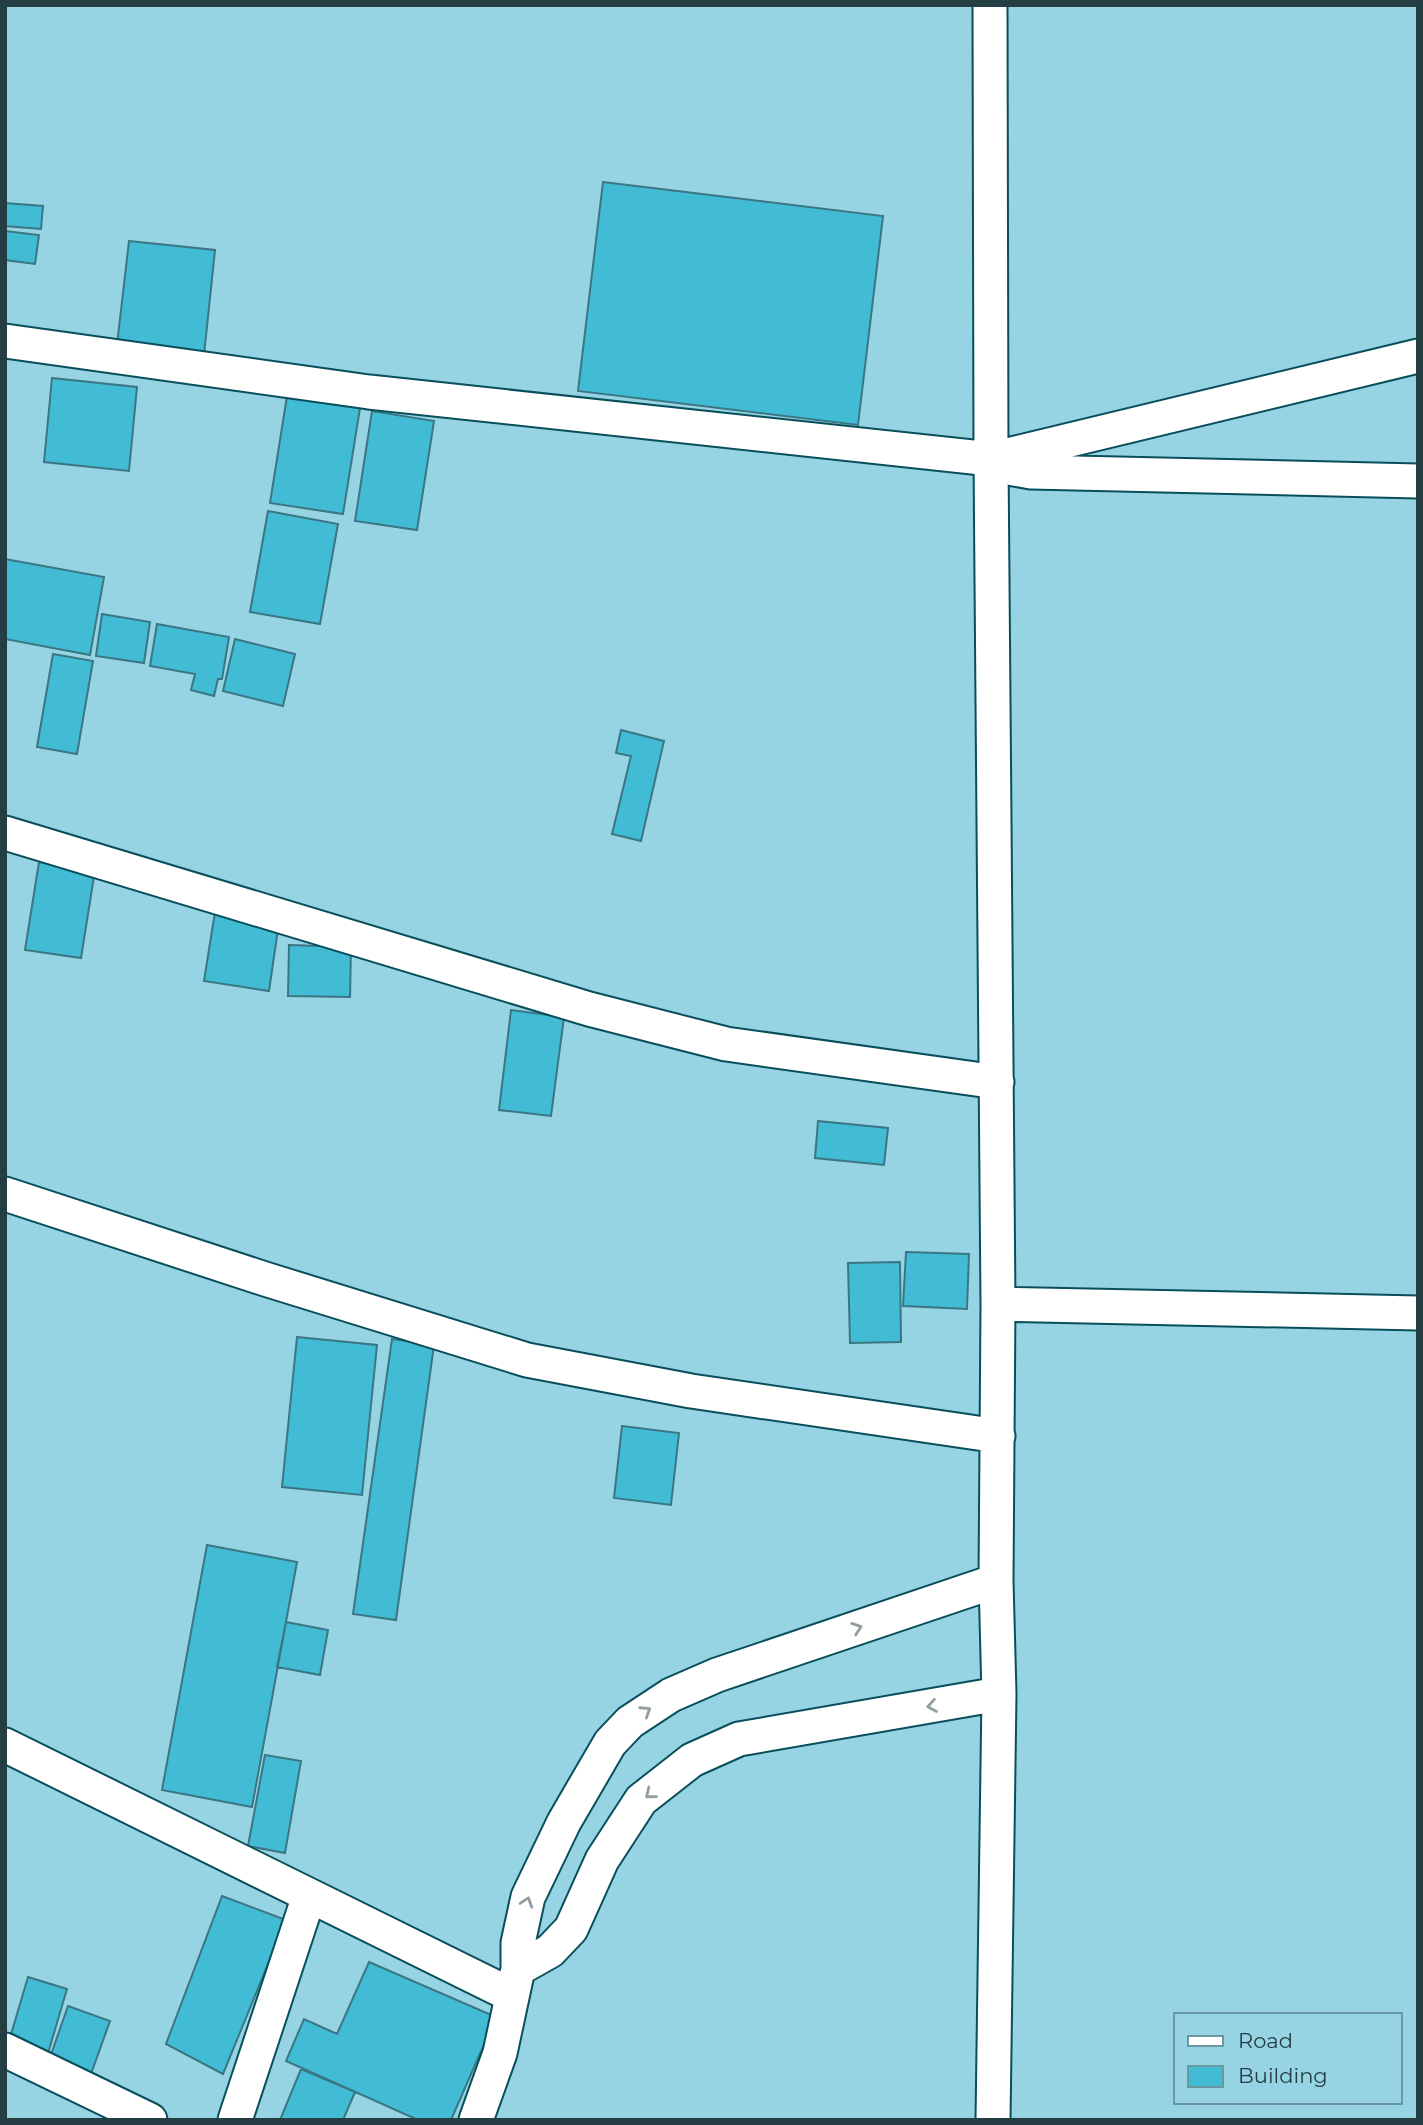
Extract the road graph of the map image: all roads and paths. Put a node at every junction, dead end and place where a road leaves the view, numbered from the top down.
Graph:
1 (990, 5) edge
2 (5, 341) edge
3 (1418, 356) edge
4 (991, 459) junction
5 (1418, 481) edge
6 (5, 833) edge
7 (997, 1082) junction
8 (5, 1194) edge
9 (998, 1304) junction
10 (1418, 1313) edge
11 (998, 1436) junction
12 (996, 1581) junction
13 (999, 1695) junction
14 (5, 1745) edge
15 (309, 1896) junction
16 (515, 1982) junction
17 (5, 2050) edge
18 (150, 2120) edge
19 (235, 2120) edge
20 (476, 2120) edge
21 (993, 2120) edge

1 - 4 street
2 - 4 street
3 - 4 street
4 - 5 street
4 - 7 street
6 - 7 street
7 - 9 street
8 - 11 street
9 - 10 street
9 - 11 street
11 - 12 street
12 - 13 street
16 -> 12 street
13 -> 16 street
13 - 21 street
14 - 15 street
15 - 16 street
15 - 19 street
16 - 20 street
17 - 18 street

